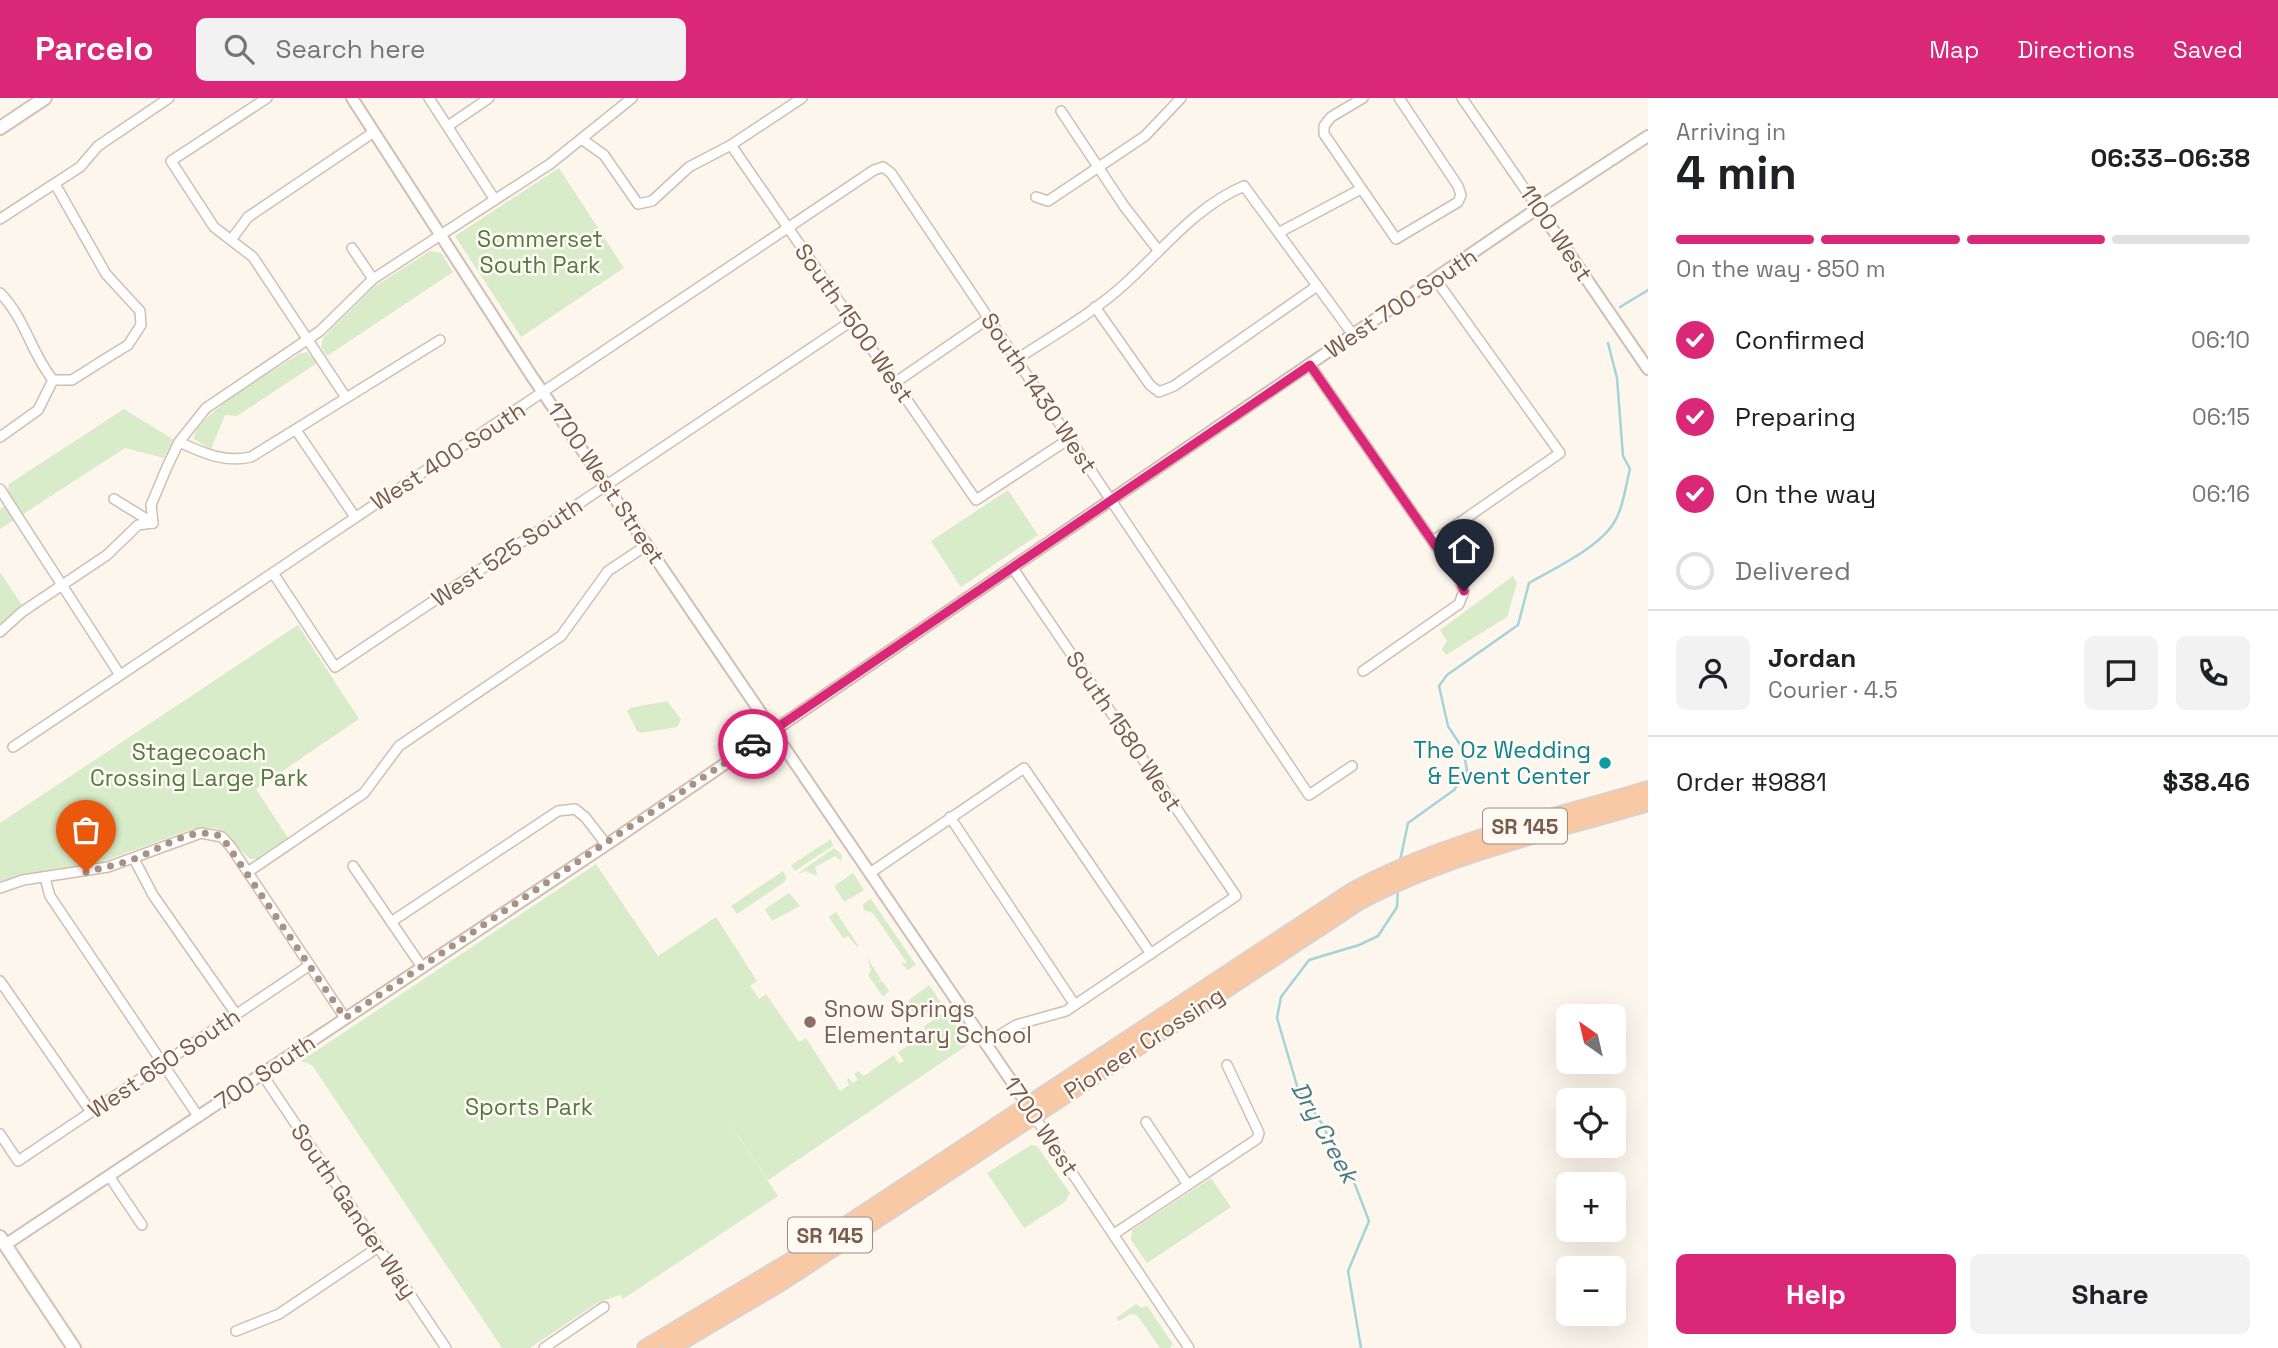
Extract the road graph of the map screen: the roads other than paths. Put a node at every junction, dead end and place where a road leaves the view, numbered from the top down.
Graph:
1 (45, 98) edge
2 (169, 98) edge
3 (267, 98) edge
4 (352, 98) edge
5 (429, 98) edge
6 (489, 98) edge
7 (632, 98) edge
8 (802, 98) edge
9 (1181, 98) edge
10 (1363, 98) edge
11 (1399, 98) edge
12 (1462, 98) edge
13 (1061, 111) dead end
14 (448, 126) junction
15 (0, 128) edge
16 (374, 132) junction
17 (1648, 136) edge
18 (583, 140) junction
19 (731, 145) junction
20 (883, 167) joint
21 (1099, 169) junction
22 (55, 184) junction
23 (1361, 189) junction
24 (1036, 197) dead end
25 (495, 200) junction
26 (1538, 208) junction
27 (0, 219) edge
28 (788, 228) junction
29 (1280, 232) junction
30 (439, 235) junction
31 (231, 240) junction
32 (352, 248) dead end
33 (1158, 250) junction
34 (373, 279) junction
35 (1436, 280) junction
36 (1317, 286) junction
37 (0, 293) edge
38 (1095, 307) junction
39 (989, 318) junction
40 (853, 320) junction
41 (1354, 336) junction
42 (307, 340) junction
43 (440, 340) dead end
44 (1017, 359) junction
45 (1310, 365) junction
46 (1648, 369) edge
47 (52, 380) junction
48 (895, 382) junction
49 (544, 392) junction
50 (345, 396) junction
51 (296, 430) junction
52 (0, 437) edge
53 (1069, 439) junction
54 (179, 442) junction
55 (607, 485) junction
56 (0, 489) edge
57 (114, 499) dead end
58 (1111, 501) junction
59 (355, 517) junction
60 (153, 523) junction
61 (1433, 541) junction
62 (647, 545) junction
63 (1012, 567) junction
64 (273, 573) junction
65 (61, 585) junction
66 (0, 632) edge
67 (1363, 671) dead end
68 (120, 675) junction
69 (773, 731) junction
70 (13, 747) dead end
71 (1352, 766) dead end
72 (1648, 789) edge
73 (1648, 803) edge
74 (950, 817) junction
75 (606, 844) junction
76 (134, 859) junction
77 (354, 866) dead end
78 (248, 872) junction
79 (870, 873) junction
80 (1399, 875) junction
81 (45, 878) junction
82 (0, 888) edge
83 (391, 922) junction
84 (1151, 954) junction
85 (310, 965) junction
86 (422, 968) junction
87 (0, 981) edge
88 (1075, 1005) junction
89 (236, 1014) junction
90 (345, 1018) junction
91 (985, 1044) junction
92 (162, 1064) junction
93 (1227, 1065) dead end
94 (262, 1074) junction
95 (1031, 1110) junction
96 (91, 1112) junction
97 (198, 1116) junction
98 (1146, 1122) dead end
99 (0, 1134) edge
100 (109, 1176) junction
101 (1188, 1185) junction
102 (142, 1225) dead end
103 (1114, 1234) junction
104 (2, 1244) edge
105 (377, 1248) junction
106 (604, 1307) dead end
107 (236, 1331) dead end
108 (74, 1348) edge
109 (446, 1348) edge
110 (544, 1348) edge
111 (645, 1348) edge
112 (671, 1348) edge
113 (1189, 1348) edge

1 - 15 main road
2 - 22 street
3 - 31 street
4 - 16 street
5 - 14 street
6 - 14 street
7 - 18 street
8 - 19 street
9 - 21 street
10 - 23 street
11 - 23 street
12 - 26 street, 1100 West
13 - 21 street
14 - 25 street
16 - 30 street
16 - 31 street
17 - 26 street, West 700 South
18 - 19 street
18 - 25 street
19 - 28 street, South 1500 West
20 - 28 street, West 400 South
20 - 39 street, South 1430 West
21 - 24 street
21 - 33 street
22 - 27 street
22 - 47 street
23 - 29 street
25 - 30 street
26 - 35 street, West 700 South
26 - 46 street, 1100 West
28 - 40 street, South 1500 West
28 - 49 street, West 400 South
29 - 33 street
29 - 36 street
30 - 34 street
30 - 49 street, 1700 West Street
31 - 42 street
32 - 34 street
33 - 38 street
34 - 42 street
35 - 41 street, West 700 South
35 - 61 street
36 - 38 street
36 - 41 street
37 - 47 street
38 - 44 street
39 - 44 street, South 1430 West
39 - 48 street
40 - 48 street, South 1500 West
40 - 55 street, West 525 South
41 - 45 street, West 700 South
42 - 50 street
42 - 54 street
43 - 50 street
44 - 53 street, South 1430 West
45 - 58 street, West 700 South
45 - 61 street
47 - 52 street
48 - 53 street, South 1500 West
49 - 55 street, 1700 West Street
49 - 59 street, West 400 South
50 - 51 street
51 - 54 street
51 - 59 street
53 - 58 street, South 1430 West
54 - 60 street
55 - 62 street, 1700 West Street
55 - 64 street, West 525 South
56 - 65 street
57 - 60 street
58 - 63 street, West 700 South
58 - 71 street, South 1430 West
59 - 64 street, West 400 South
60 - 65 street
61 - 67 street
62 - 69 street, 1700 West Street
62 - 78 street
63 - 69 street, West 700 South
63 - 84 street, South 1580 West
64 - 68 street, West 400 South
65 - 66 street
65 - 68 street
68 - 70 street, West 400 South
69 - 75 street, 700 South
69 - 79 street, 1700 West
72 - 80 highway, Pioneer Crossing / SR 145
73 - 80 highway, Pioneer Crossing / SR 145
74 - 79 street
74 - 84 street
74 - 88 street
75 - 83 street
75 - 86 street, 700 South
76 - 78 street
76 - 81 street
76 - 89 street
77 - 83 street
78 - 85 street
79 - 91 street, 1700 West
80 - 95 highway, Pioneer Crossing / SR 145
81 - 82 street
81 - 92 street
83 - 86 street
84 - 88 street
85 - 89 street, West 650 South
85 - 90 street
86 - 90 street, 700 South
87 - 96 street
88 - 91 street
89 - 92 street, West 650 South
90 - 94 street, 700 South
91 - 95 street, 1700 West
92 - 96 street, West 650 South
92 - 97 street
93 - 101 street
94 - 97 street, 700 South
94 - 105 street, South Gander Way
95 - 103 street, 1700 West
95 - 111 highway, SR 145
95 - 112 highway, Pioneer Crossing / SR 145
96 - 99 street, West 650 South
97 - 100 street, 700 South
98 - 101 street
100 - 102 street
100 - 104 street, 700 South
101 - 103 street
103 - 113 street, 1700 West
104 - 108 main road
105 - 107 street
105 - 109 street, South Gander Way
106 - 110 street

